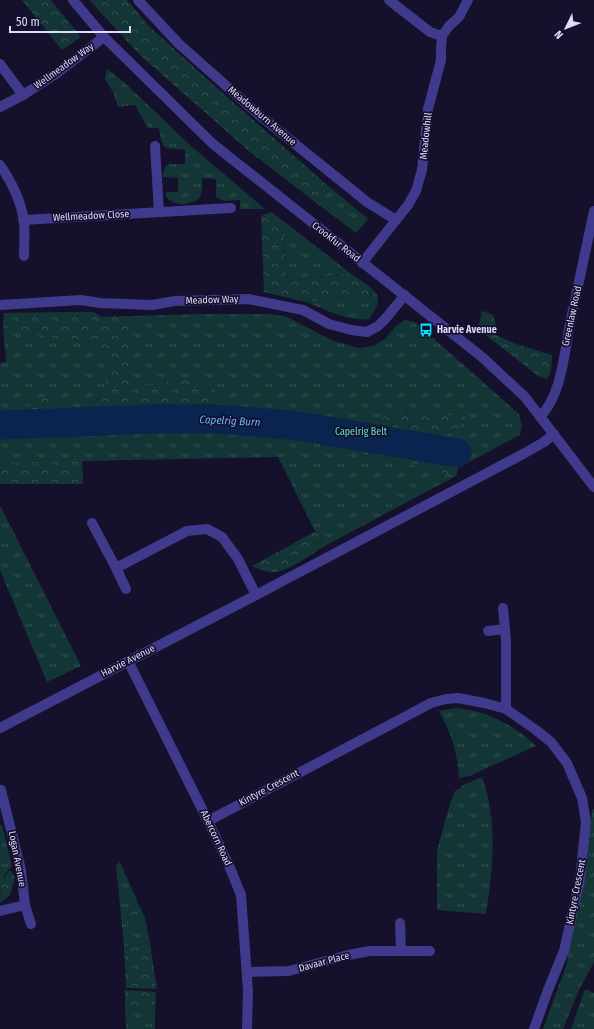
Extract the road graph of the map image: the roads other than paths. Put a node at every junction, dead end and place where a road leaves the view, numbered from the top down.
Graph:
1 (74, 0) edge
2 (138, 0) edge
3 (389, 0) edge
4 (468, 0) edge
5 (442, 36) junction
6 (104, 37) junction
7 (0, 64) edge
8 (23, 95) junction
9 (0, 107) edge
10 (155, 146) dead end
11 (0, 166) edge
12 (232, 208) dead end
13 (594, 211) edge
14 (159, 212) junction
15 (24, 220) junction
16 (396, 220) junction
17 (24, 256) dead end
18 (362, 263) junction
19 (405, 295) junction
20 (0, 305) edge
21 (540, 417) junction
22 (554, 434) junction
23 (594, 487) edge
24 (92, 523) dead end
25 (116, 568) junction
26 (126, 589) dead end
27 (256, 596) junction
28 (503, 608) dead end
29 (505, 629) junction
30 (488, 631) dead end
31 (128, 661) junction
32 (506, 709) junction
33 (0, 728) edge
34 (1, 790) dead end
35 (208, 821) junction
36 (25, 905) junction
37 (0, 911) edge
38 (400, 923) dead end
39 (30, 924) dead end
40 (401, 951) junction
41 (430, 951) dead end
42 (247, 972) junction
43 (246, 1029) edge
44 (534, 1029) edge

1 - 6 street, Crookfur Road
2 - 16 street, Meadowburn Avenue
3 - 5 street
4 - 5 street
5 - 16 street, Meadowhill
6 - 8 street, Wellmeadow Way
6 - 18 street, Crookfur Road
7 - 8 street, Wellmeadow Way
8 - 9 street, Wellmeadow Way
10 - 14 street
11 - 15 street
12 - 14 street, Wellmeadow Close
13 - 21 street, Greenlaw Road
14 - 15 street, Wellmeadow Close
15 - 17 street
16 - 18 street, Meadowhill
18 - 19 street, Crookfur Road
19 - 20 street, Meadow Way
19 - 21 street, Crookfur Road
21 - 22 street, Crookfur Road
22 - 23 street, Crookfur Road
22 - 27 street, Harvie Avenue
24 - 25 street
25 - 26 street
25 - 27 street
27 - 31 street, Harvie Avenue
28 - 29 street
29 - 30 street
29 - 32 street
31 - 33 street, Harvie Avenue
31 - 35 street, Abercorn Road
32 - 35 street, Kintyre Crescent
32 - 44 street, Kintyre Crescent
34 - 36 street, Logan Avenue
35 - 42 street, Abercorn Road
36 - 37 street
36 - 39 street, Logan Avenue
38 - 40 street
40 - 41 street, Davaar Place
40 - 42 street, Davaar Place
42 - 43 street, Abercorn Road

